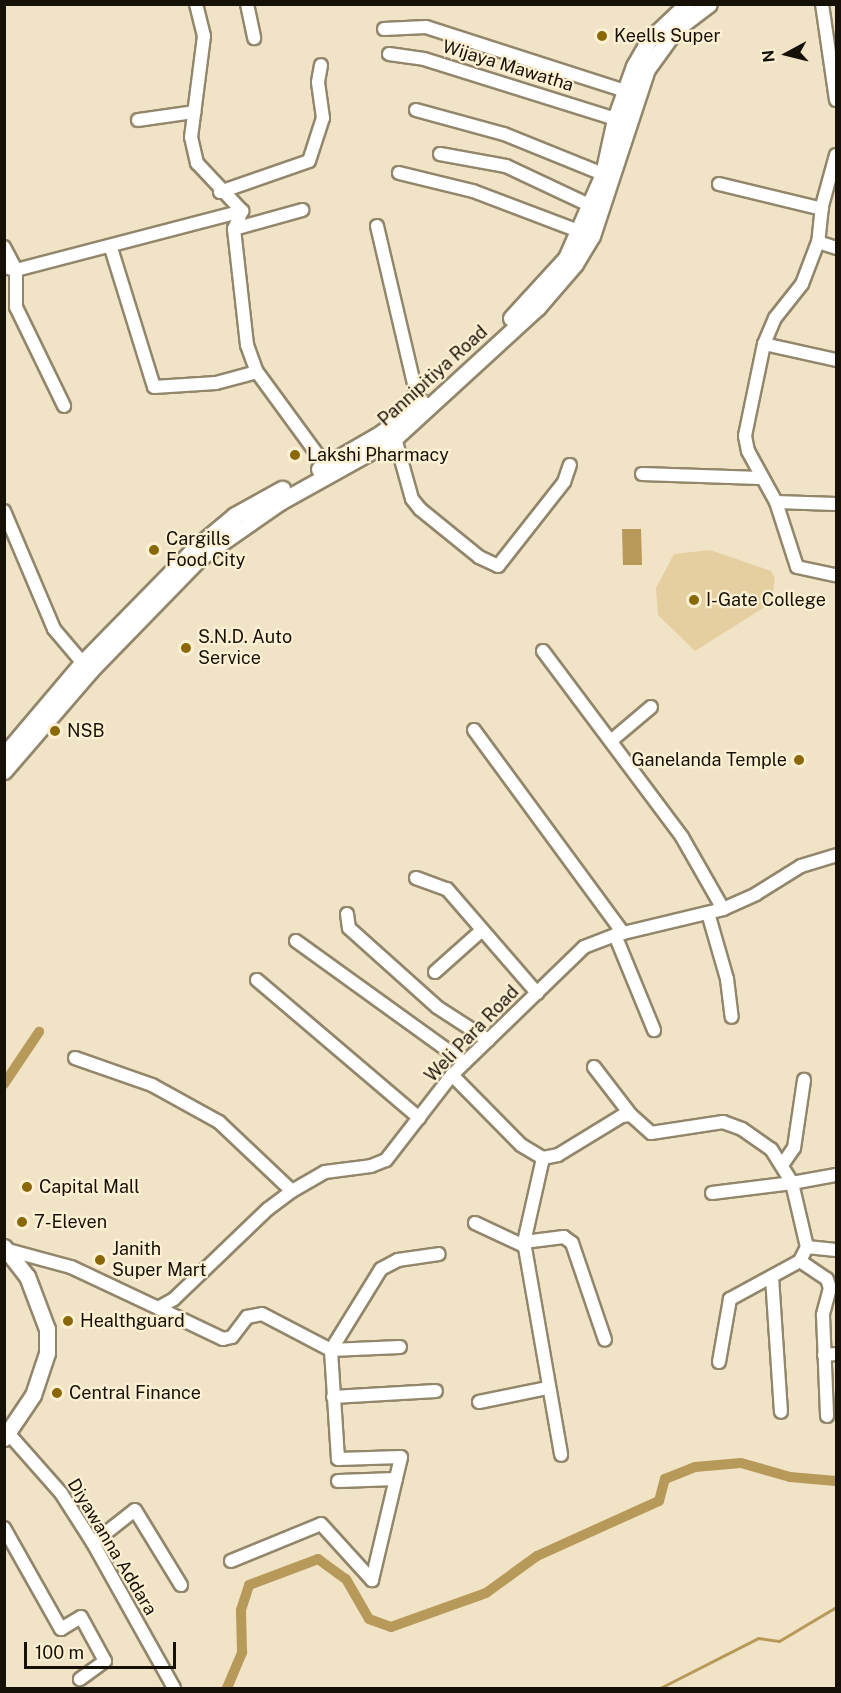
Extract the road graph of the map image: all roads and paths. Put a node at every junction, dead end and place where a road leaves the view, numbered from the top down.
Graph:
1 (196, 4) edge
2 (247, 4) edge
3 (687, 4) edge
4 (709, 4) edge
5 (822, 4) edge
6 (384, 29) dead end
7 (254, 38) dead end
8 (389, 54) dead end
9 (321, 65) dead end
10 (625, 91) junction
11 (837, 100) edge
12 (416, 110) dead end
13 (194, 112) junction
14 (615, 119) junction
15 (138, 120) dead end
16 (440, 154) dead end
17 (837, 155) edge
18 (399, 173) dead end
19 (603, 174) junction
20 (719, 184) dead end
21 (220, 192) junction
22 (591, 206) junction
23 (822, 208) junction
24 (837, 209) edge
25 (303, 210) dead end
26 (242, 212) junction
27 (377, 226) dead end
28 (234, 230) junction
29 (581, 232) junction
30 (818, 242) junction
31 (4, 247) edge
32 (111, 248) junction
33 (837, 248) edge
34 (10, 269) edge
35 (764, 344) junction
36 (837, 360) edge
37 (257, 372) junction
38 (419, 405) junction
39 (64, 406) dead end
40 (395, 438) junction
41 (325, 465) junction
42 (570, 465) dead end
43 (642, 474) dead end
44 (760, 478) junction
45 (776, 502) junction
46 (837, 504) edge
47 (4, 511) edge
48 (837, 574) edge
49 (543, 651) dead end
50 (86, 667) junction
51 (651, 707) dead end
52 (474, 730) dead end
53 (612, 740) junction
54 (4, 755) edge
55 (4, 771) edge
56 (837, 855) edge
57 (416, 878) dead end
58 (723, 909) junction
59 (708, 913) junction
60 (347, 914) dead end
61 (481, 931) junction
62 (619, 934) junction
63 (296, 941) dead end
64 (435, 972) dead end
65 (257, 981) dead end
66 (537, 993) junction
67 (732, 1017) dead end
68 (654, 1030) dead end
69 (488, 1040) junction
70 (75, 1058) dead end
71 (465, 1062) junction
72 (594, 1067) dead end
73 (452, 1075) junction
74 (804, 1080) dead end
75 (631, 1115) junction
76 (419, 1118) junction
77 (543, 1158) junction
78 (782, 1166) junction
79 (837, 1175) edge
80 (792, 1183) junction
81 (292, 1191) junction
82 (712, 1193) dead end
83 (475, 1223) dead end
84 (524, 1244) junction
85 (807, 1246) junction
86 (6, 1248) edge
87 (837, 1250) edge
88 (439, 1254) dead end
89 (800, 1261) junction
90 (772, 1277) junction
91 (158, 1308) junction
92 (605, 1340) dead end
93 (400, 1347) dead end
94 (331, 1350) junction
95 (830, 1355) edge
96 (719, 1362) dead end
97 (547, 1388) junction
98 (436, 1391) dead end
99 (333, 1397) junction
100 (479, 1402) dead end
101 (781, 1412) dead end
102 (827, 1416) dead end
103 (6, 1435) edge
104 (561, 1455) dead end
105 (396, 1479) junction
106 (338, 1481) dead end
107 (4, 1528) edge
108 (93, 1543) junction
109 (231, 1561) dead end
110 (181, 1585) dead end
111 (80, 1679) dead end
112 (174, 1689) edge

1 - 13 street
2 - 7 street
3 - 10 main road, Pannipitiya Road
4 - 40 main road, Pannipitiya Road
5 - 11 street
6 - 10 street
8 - 14 street, Wijaya Mawatha
9 - 21 street
10 - 14 main road, Pannipitiya Road
12 - 19 street
13 - 15 street
13 - 21 street
14 - 19 main road, Pannipitiya Road
16 - 22 street
17 - 23 street
18 - 29 street
19 - 22 main road, Pannipitiya Road
20 - 23 street
21 - 26 street
22 - 29 main road, Pannipitiya Road
23 - 24 street
23 - 30 street
25 - 28 street
26 - 28 street
26 - 32 street
27 - 38 street
28 - 37 street
29 - 38 main road, Pannipitiya Road
30 - 33 street
30 - 35 street
31 - 34 street
32 - 34 street
32 - 37 street
34 - 39 street
35 - 36 street
35 - 44 street
37 - 41 street
38 - 41 main road, Pannipitiya Road
40 - 42 street
40 - 50 main road, Pannipitiya Road
41 - 50 main road, Pannipitiya Road
43 - 44 street
44 - 45 street
45 - 46 street
45 - 48 street
47 - 50 street
49 - 53 street
50 - 54 main road, Pannipitiya Road
50 - 55 main road, Pannipitiya Road
51 - 53 street
52 - 62 street
53 - 58 street
56 - 58 street, Weli Para Road
57 - 61 street
58 - 59 street, Weli Para Road
59 - 62 street, Weli Para Road
59 - 67 street
60 - 69 street
61 - 64 street
61 - 66 street
62 - 66 street, Weli Para Road
62 - 68 street
63 - 71 street
65 - 76 street
66 - 69 street, Weli Para Road
69 - 71 street, Weli Para Road
70 - 81 street
71 - 73 street, Weli Para Road
72 - 75 street
73 - 76 street, Weli Para Road
73 - 77 street
74 - 78 street
75 - 77 street
75 - 78 street
76 - 81 street, Weli Para Road
77 - 84 street
78 - 80 street
79 - 80 street
80 - 82 street
80 - 85 street
81 - 91 street, Weli Para Road
83 - 84 street
84 - 92 street
84 - 97 street
85 - 87 street
85 - 89 street
86 - 91 street
86 - 103 main road
88 - 94 street
89 - 90 street
89 - 95 street
90 - 96 street
90 - 101 street
91 - 94 street
93 - 94 street
94 - 99 street
95 - 102 street
97 - 100 street
97 - 104 street
98 - 99 street
99 - 105 street
103 - 108 street, Diyawanna Addara
105 - 106 street
105 - 109 street
107 - 111 street
108 - 110 street
108 - 112 street, Diyawanna Addara

